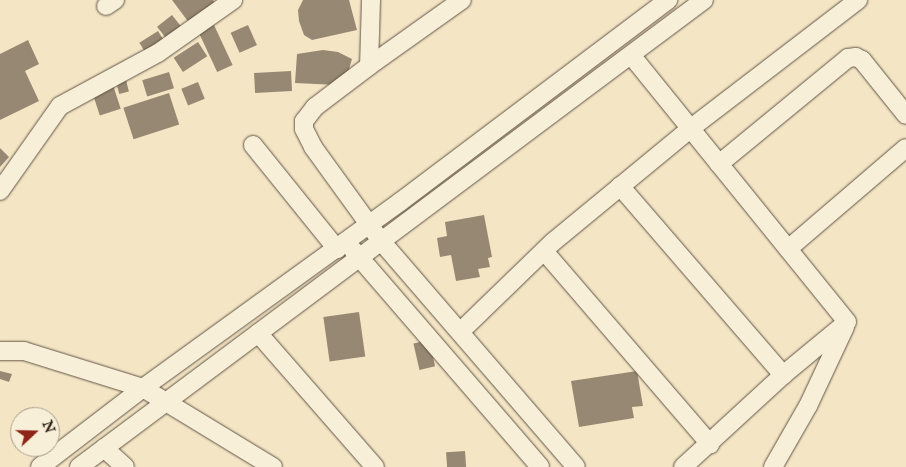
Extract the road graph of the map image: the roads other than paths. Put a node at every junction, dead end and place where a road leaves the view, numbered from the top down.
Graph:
1 (233, 0) edge
2 (371, 0) edge
3 (462, 0) edge
4 (668, 0) edge
5 (704, 0) edge
6 (858, 0) edge
7 (631, 55) junction
8 (369, 66) junction
9 (906, 115) edge
10 (690, 129) junction
11 (253, 146) dead end
12 (906, 148) edge
13 (719, 164) junction
14 (620, 186) junction
15 (0, 191) edge
16 (370, 225) junction
17 (382, 241) junction
18 (342, 245) junction
19 (788, 249) junction
20 (544, 251) junction
21 (359, 257) junction
22 (848, 322) junction
23 (460, 332) junction
24 (258, 333) junction
25 (0, 351) edge
26 (783, 375) junction
27 (143, 388) junction
28 (166, 402) junction
29 (710, 444) junction
30 (104, 448) junction
31 (40, 467) edge
32 (78, 467) edge
33 (126, 467) edge
34 (273, 467) edge
35 (375, 467) edge
36 (540, 467) edge
37 (576, 467) edge
38 (683, 467) edge
39 (773, 467) edge

1 - 15 street
2 - 8 street
3 - 8 street
4 - 16 street
5 - 7 street
6 - 10 street
7 - 10 street
7 - 17 street
8 - 16 street
9 - 13 street
10 - 13 street
10 - 14 street
11 - 18 street
12 - 19 street
13 - 19 street
14 - 20 street
14 - 26 street
16 - 17 street
16 - 18 street
17 - 21 street
17 - 23 street
18 - 21 street
18 - 27 street
19 - 22 street
20 - 23 street
20 - 29 street
21 - 24 street
21 - 36 street
22 - 26 street
22 - 39 street
23 - 37 street
24 - 28 street
24 - 35 street
25 - 27 street
26 - 29 street
27 - 28 street
27 - 31 street
28 - 30 street
28 - 34 street
29 - 38 street
30 - 32 street
30 - 33 street

